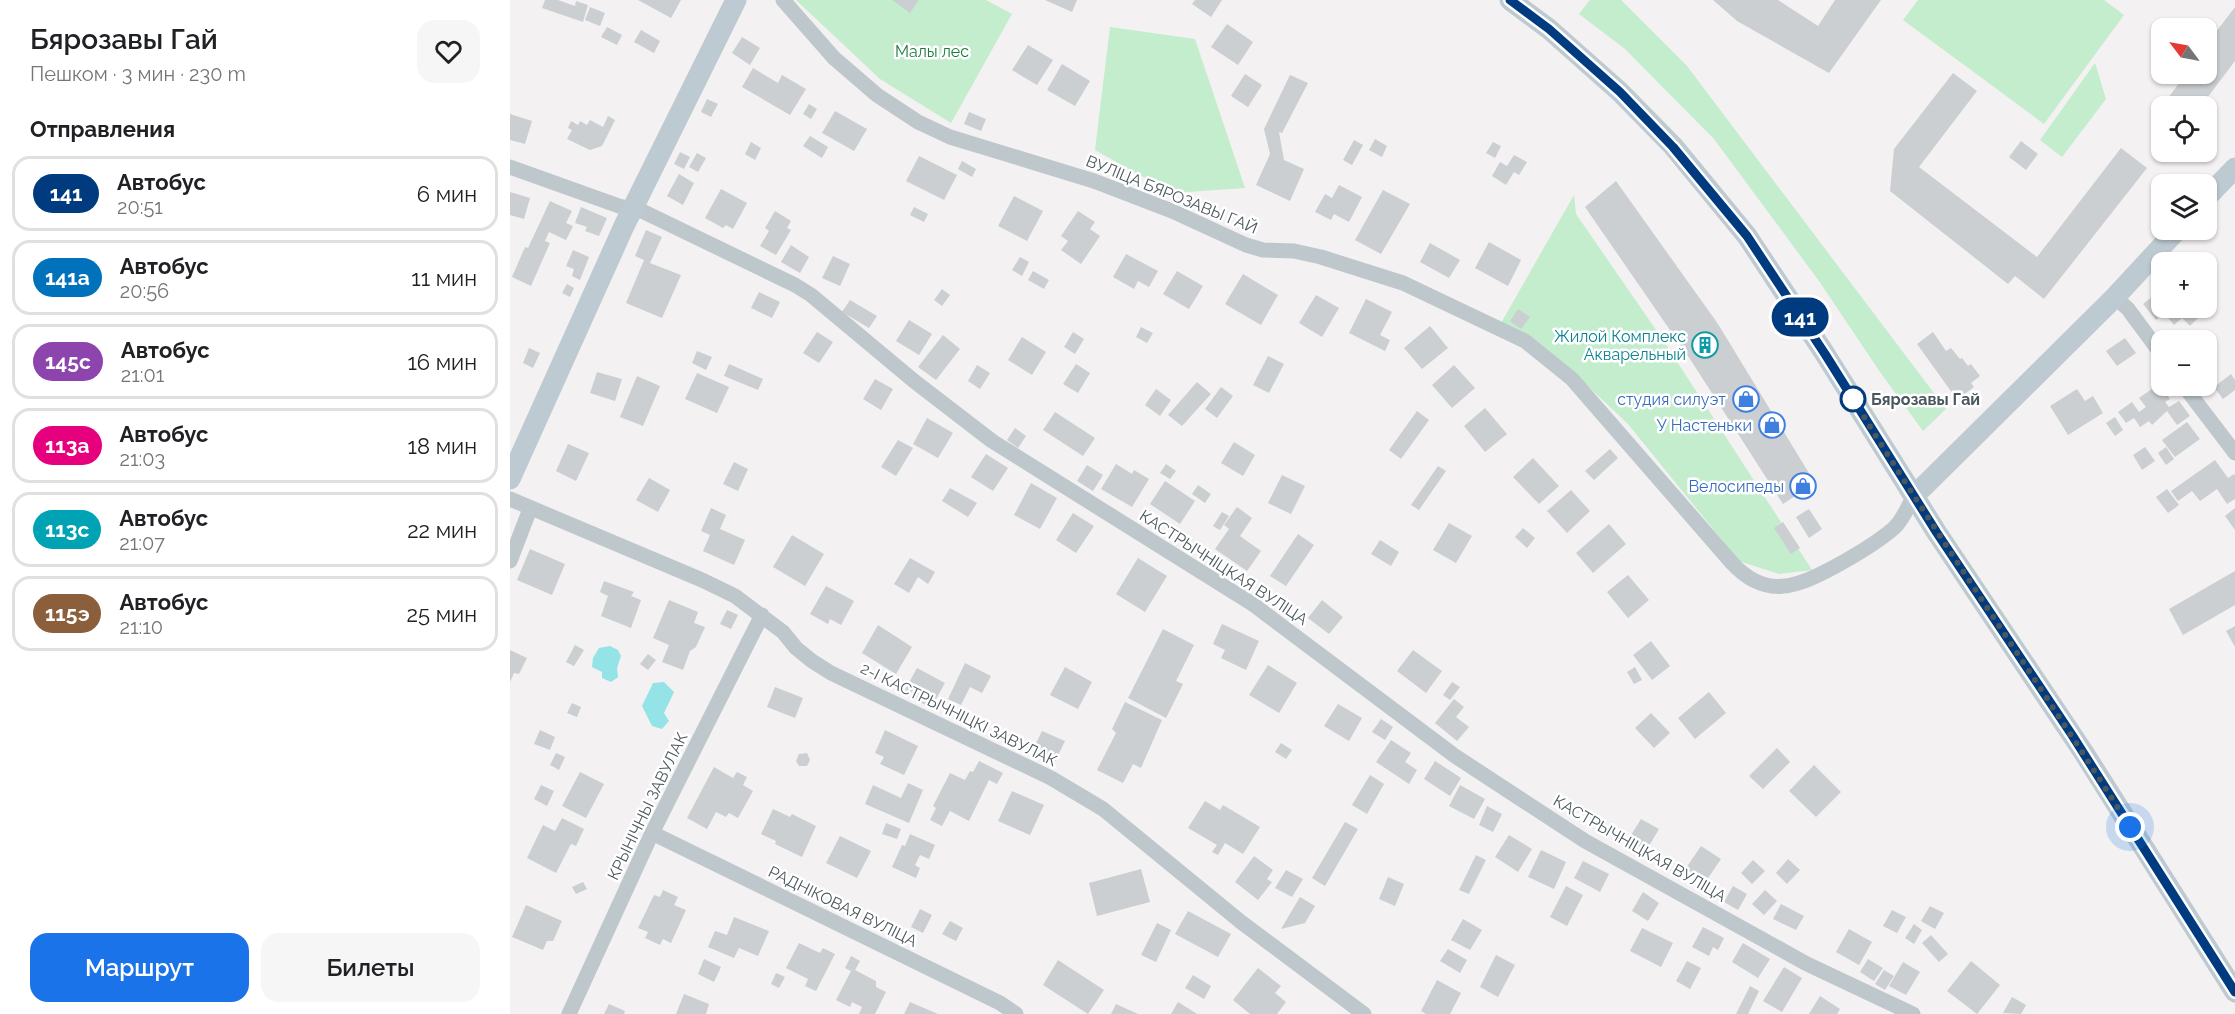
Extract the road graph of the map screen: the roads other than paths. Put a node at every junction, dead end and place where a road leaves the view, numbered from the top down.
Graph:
1 (736, 0) edge
2 (783, 0) edge
3 (1510, 0) edge
4 (510, 167) edge
5 (2235, 168) edge
6 (2217, 187) edge
7 (633, 210) junction
8 (2168, 240) edge
9 (2115, 297) junction
10 (2151, 340) edge
11 (2192, 396) edge
12 (2235, 453) edge
13 (510, 479) edge
14 (1914, 496) junction
15 (510, 499) edge
16 (530, 509) junction
17 (510, 561) edge
18 (762, 615) junction
19 (652, 833) junction
20 (2235, 992) edge
21 (569, 1014) edge
22 (1016, 1014) edge
23 (1364, 1014) edge
24 (1913, 1014) edge

1 - 7 main road
2 - 14 street, ВУЛІЦА БЯРОЗАВЫ ГАЙ
3 - 14 main road
4 - 7 street, КАСТРЫЧНІЦКАЯ ВУЛІЦА
5 - 6 main road
7 - 13 main road
7 - 24 street, КАСТРЫЧНІЦКАЯ ВУЛІЦА
8 - 9 main road
9 - 10 street
9 - 14 main road
11 - 12 street
14 - 20 main road
15 - 16 street, 2-І КАСТРЫЧНІЦКІ ЗАВУЛАК
16 - 17 street
16 - 18 street, 2-І КАСТРЫЧНІЦКІ ЗАВУЛАК
18 - 19 street, КРЫНІЧНЫ ЗАВУЛАК
18 - 23 street, 2-І КАСТРЫЧНІЦКІ ЗАВУЛАК
19 - 21 street, КРЫНІЧНЫ ЗАВУЛАК
19 - 22 street, РАДНІКОВАЯ ВУЛІЦА

